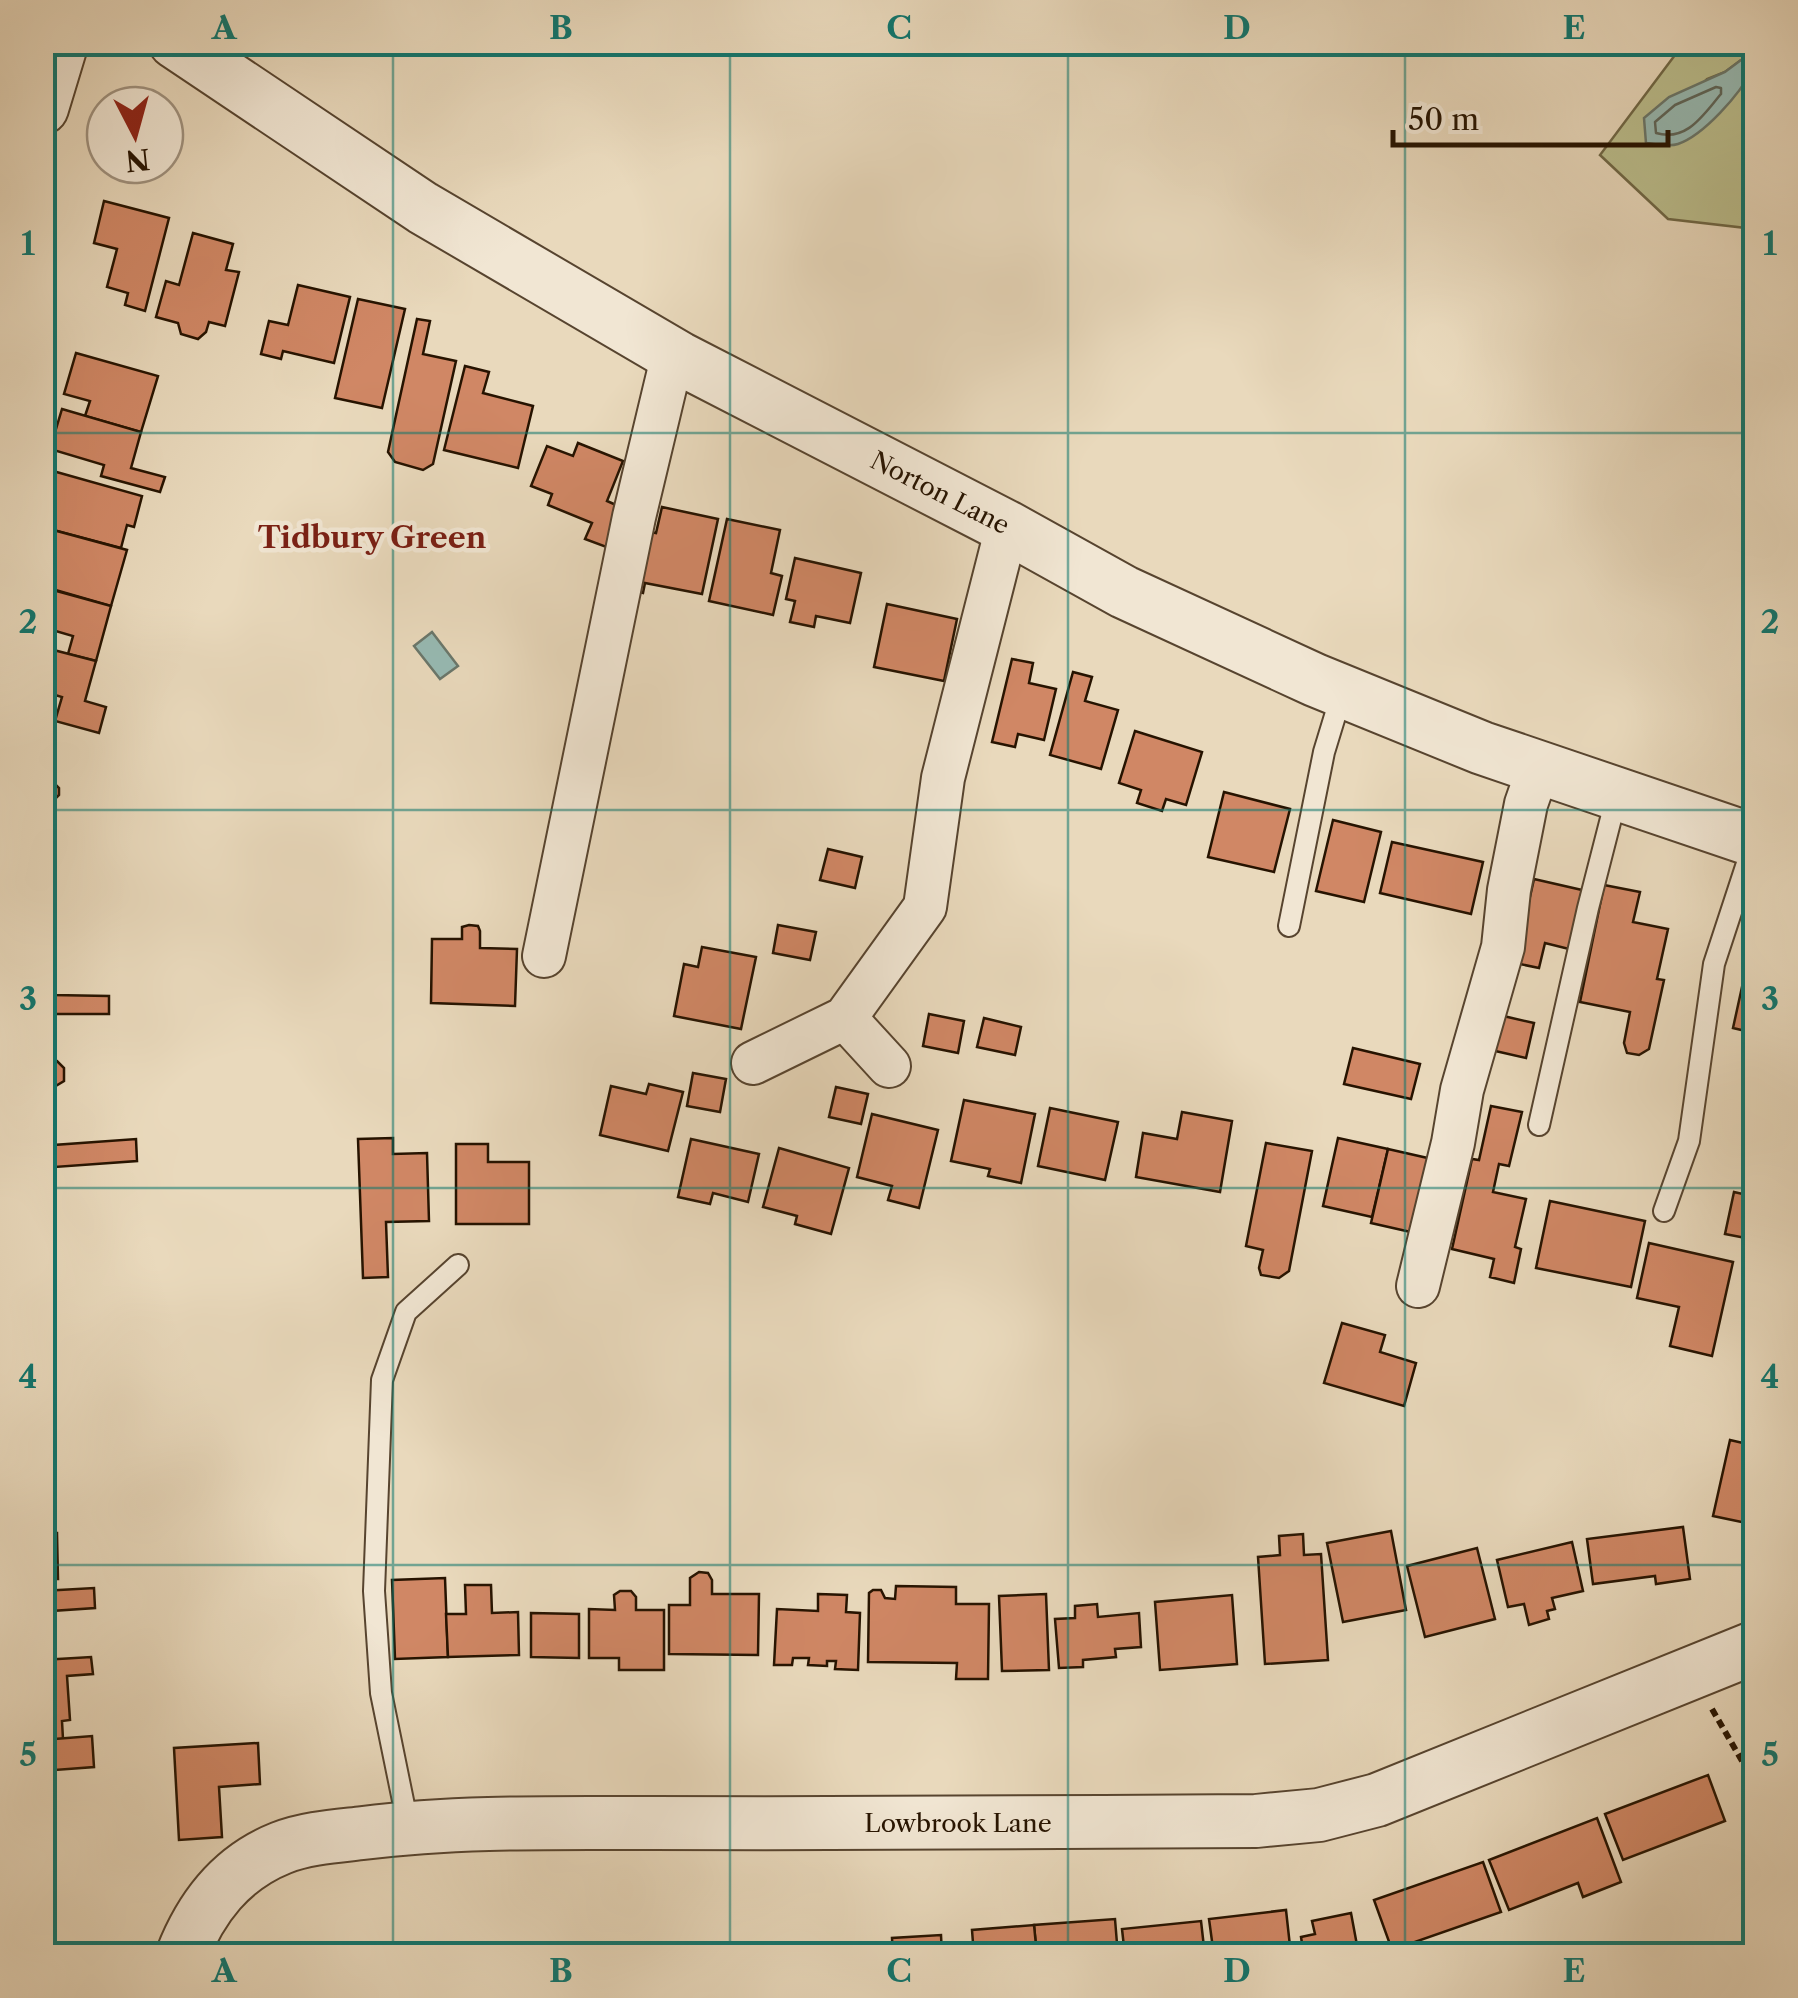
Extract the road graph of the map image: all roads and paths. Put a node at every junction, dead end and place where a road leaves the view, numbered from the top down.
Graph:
1 (62, 42) edge
2 (175, 42) edge
3 (42, 108) edge
4 (672, 354) junction
5 (1007, 527) junction
6 (1342, 691) junction
7 (1538, 767) junction
8 (1617, 793) junction
9 (1755, 841) edge
10 (1289, 926) dead end
11 (544, 956) dead end
12 (845, 1018) junction
13 (753, 1063) dead end
14 (890, 1066) dead end
15 (1539, 1124) dead end
16 (1664, 1212) dead end
17 (458, 1264) dead end
18 (1418, 1286) dead end
19 (1756, 1647) edge
20 (1692, 1673) junction
21 (1756, 1785) edge
22 (409, 1827) junction
23 (182, 1956) edge

1 - 3 street
2 - 4 street, Norton Lane
4 - 5 street, Norton Lane
4 - 11 street
5 - 6 street, Norton Lane
5 - 12 street
6 - 7 street, Norton Lane
6 - 10 lane
7 - 8 street, Norton Lane
7 - 18 street
8 - 9 street, Norton Lane
8 - 15 lane
9 - 16 lane
12 - 13 street
12 - 14 street
17 - 22 lane
19 - 20 street, Lowbrook Lane
20 - 21 path
20 - 22 street, Lowbrook Lane
22 - 23 street, Lowbrook Lane

